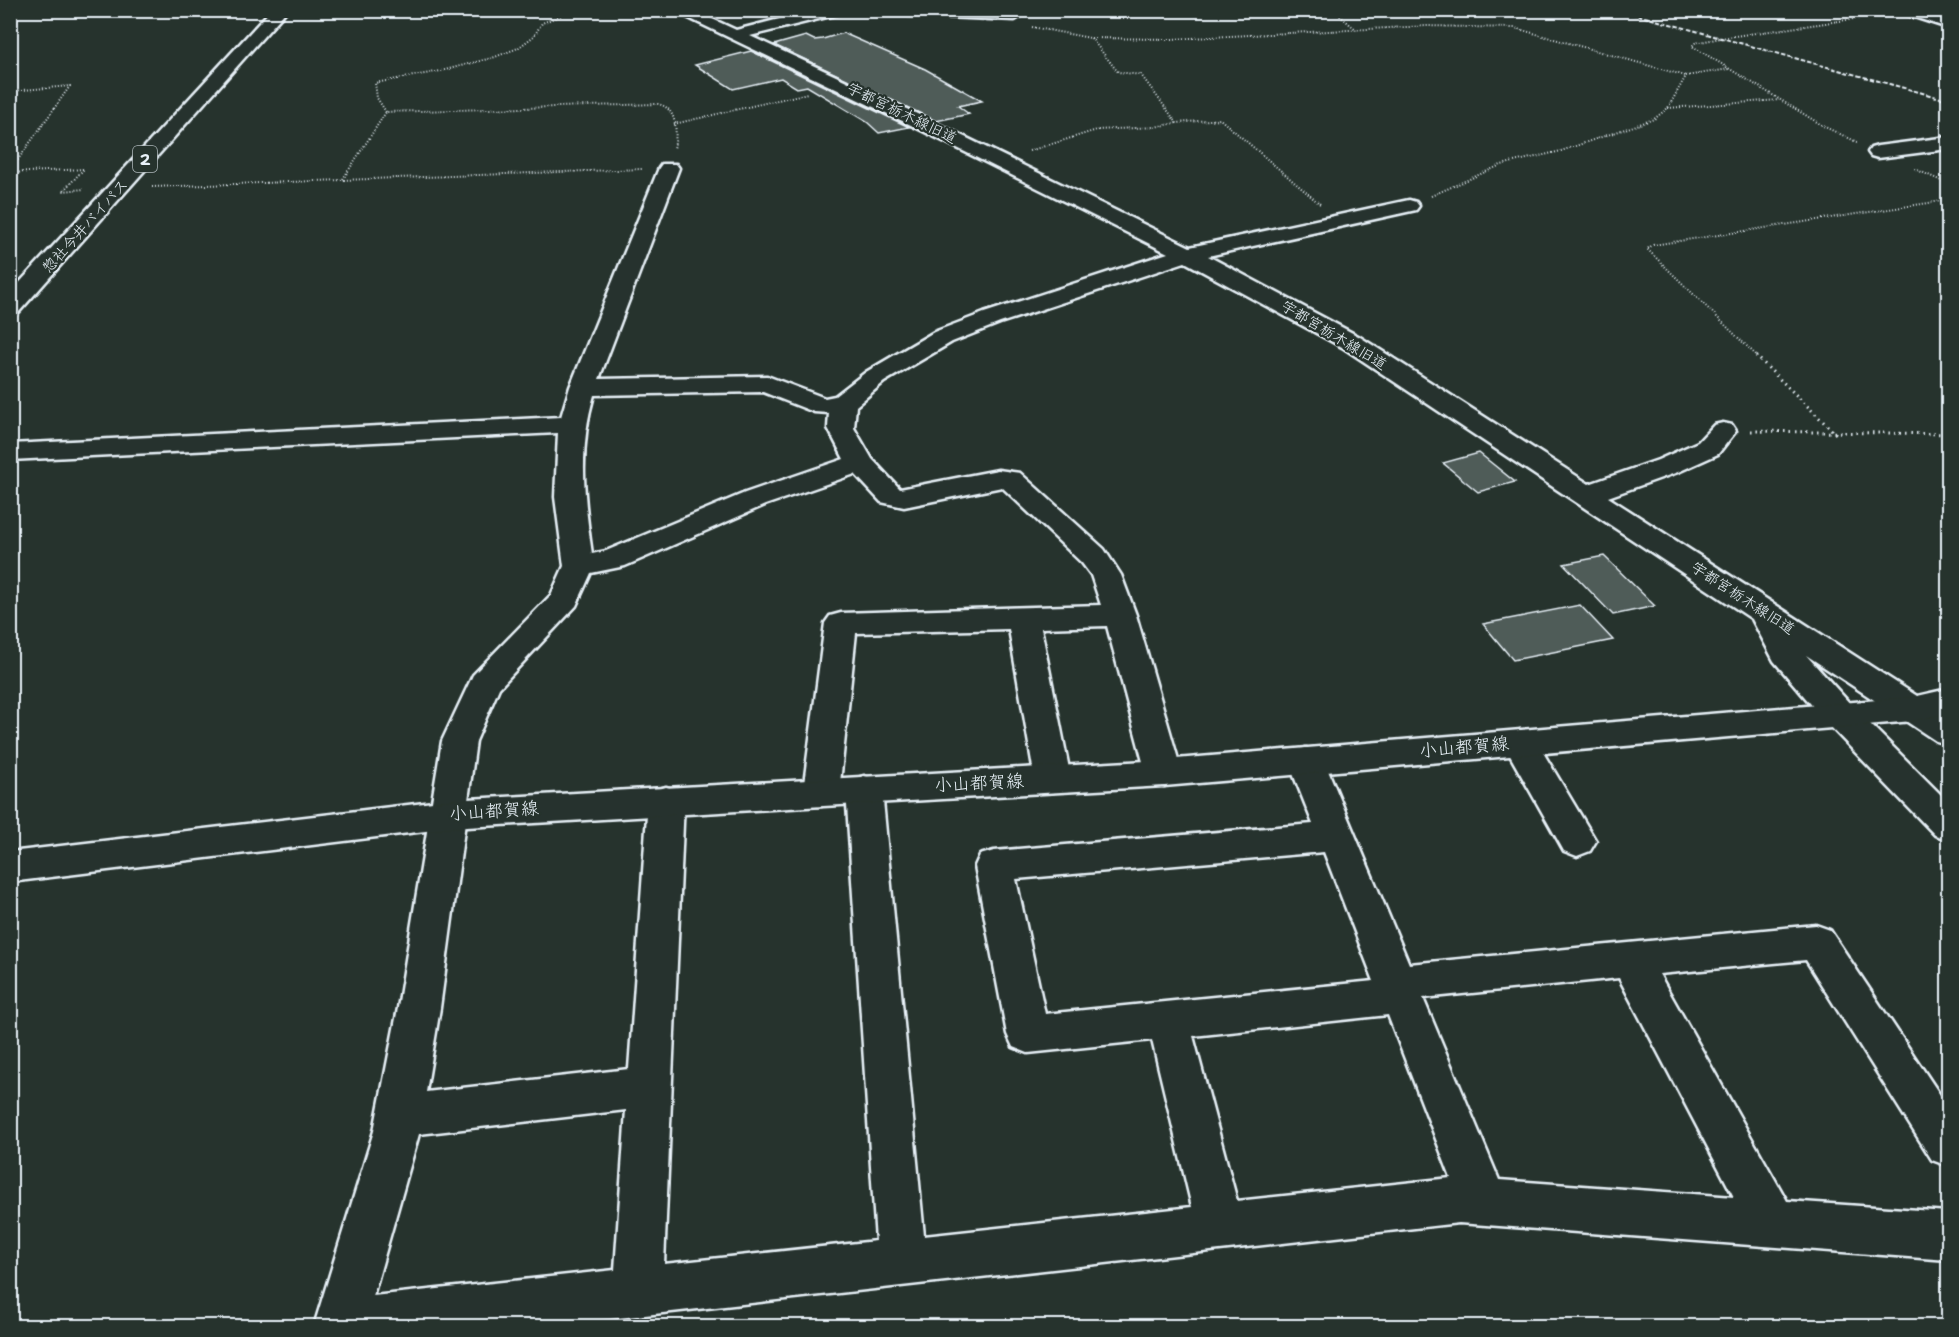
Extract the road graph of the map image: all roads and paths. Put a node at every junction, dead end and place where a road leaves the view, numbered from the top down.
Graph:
1 (259, 10) edge
2 (280, 10) edge
3 (574, 10) edge
4 (679, 10) edge
5 (837, 10) edge
6 (894, 10) edge
7 (1333, 10) edge
8 (1909, 11) edge
9 (1015, 15) joint
10 (1948, 23) edge
11 (1359, 31) junction
12 (734, 35) junction
13 (1090, 38) junction
14 (1730, 69) junction
15 (1686, 76) junction
16 (843, 85) junction
17 (10, 91) edge
18 (1780, 100) junction
19 (1668, 108) junction
20 (386, 112) junction
21 (1177, 123) junction
22 (1948, 143) edge
23 (1878, 153) junction
24 (1000, 161) junction
25 (669, 168) joint
26 (10, 172) edge
27 (343, 179) junction
28 (1948, 184) edge
29 (119, 188) junction
30 (95, 189) junction
31 (1948, 200) edge
32 (1409, 206) joint
33 (1340, 220) junction
34 (1186, 254) junction
35 (26, 263) dead end
36 (10, 308) edge
37 (583, 387) junction
38 (843, 403) junction
39 (572, 424) junction
40 (1723, 431) joint
41 (1836, 434) junction
42 (1948, 434) edge
43 (10, 452) edge
44 (860, 463) junction
45 (1585, 495) junction
46 (579, 566) junction
47 (1764, 612) junction
48 (1120, 615) junction
49 (1023, 618) junction
50 (1948, 701) edge
51 (1913, 709) junction
52 (1840, 716) junction
53 (1948, 732) edge
54 (1520, 743) junction
55 (1306, 761) junction
56 (1164, 773) junction
57 (1053, 779) junction
58 (864, 790) junction
59 (821, 792) junction
60 (666, 801) junction
61 (450, 814) junction
62 (1948, 825) edge
63 (1336, 836) junction
64 (1577, 841) dead end
65 (10, 867) edge
66 (1630, 960) junction
67 (1398, 989) junction
68 (1168, 1020) junction
69 (649, 1087) junction
70 (399, 1116) junction
71 (1948, 1145) edge
72 (1484, 1201) junction
73 (1773, 1222) junction
74 (1220, 1226) junction
75 (1948, 1236) edge
76 (902, 1260) junction
77 (638, 1291) junction
78 (339, 1326) edge

1 - 30 street, 惣社今井バイパス / 2
2 - 29 street, 惣社今井バイパス / 2
3 - 20 path
4 - 12 street, 宇都宮栃木線旧道
5 - 12 street
6 - 9 street
7 - 11 path
8 - 10 street
8 - 14 path
9 - 13 path
11 - 13 path
11 - 15 path
12 - 16 street, 宇都宮栃木線旧道
13 - 21 path
14 - 15 path
14 - 18 path
15 - 19 path
16 - 20 path
16 - 24 street, 宇都宮栃木線旧道
17 - 26 path
18 - 19 path
18 - 23 path
19 - 32 path
20 - 27 path
21 - 24 path
21 - 33 path
22 - 23 street
23 - 28 path
24 - 34 street, 宇都宮栃木線旧道
25 - 27 path
25 - 37 street
26 - 30 path
27 - 29 path
29 - 36 street, 惣社今井バイパス / 2
30 - 35 street, 惣社今井バイパス / 2
31 - 41 path
32 - 33 street
33 - 34 street
34 - 38 street
34 - 45 street, 宇都宮栃木線旧道
37 - 38 street
37 - 39 street
38 - 44 street
39 - 43 street
39 - 46 street
40 - 41 path
40 - 45 street
41 - 42 path
44 - 46 street
44 - 48 street
45 - 47 street, 宇都宮栃木線旧道
46 - 61 street
47 - 51 street, 宇都宮栃木線旧道
47 - 52 street
48 - 49 street
48 - 56 street
49 - 57 street
49 - 59 street
50 - 51 street, 小山都賀線
51 - 52 street, 小山都賀線
51 - 53 street, 宇都宮栃木線旧道
52 - 54 street, 小山都賀線
52 - 62 street
54 - 55 street, 小山都賀線
54 - 64 street
55 - 56 street, 小山都賀線
55 - 63 street
56 - 57 street, 小山都賀線
57 - 58 street, 小山都賀線
58 - 59 street, 小山都賀線
58 - 76 street
59 - 60 street, 小山都賀線
60 - 61 street, 小山都賀線
60 - 69 street
61 - 65 street, 小山都賀線
61 - 70 street
63 - 67 street
63 - 68 street
66 - 67 street
66 - 71 street
66 - 73 street
67 - 68 street
67 - 72 street
68 - 74 street
69 - 70 street
69 - 77 street
70 - 78 street
72 - 73 street
72 - 74 street
73 - 75 street
74 - 76 street
76 - 77 street
77 - 78 street

